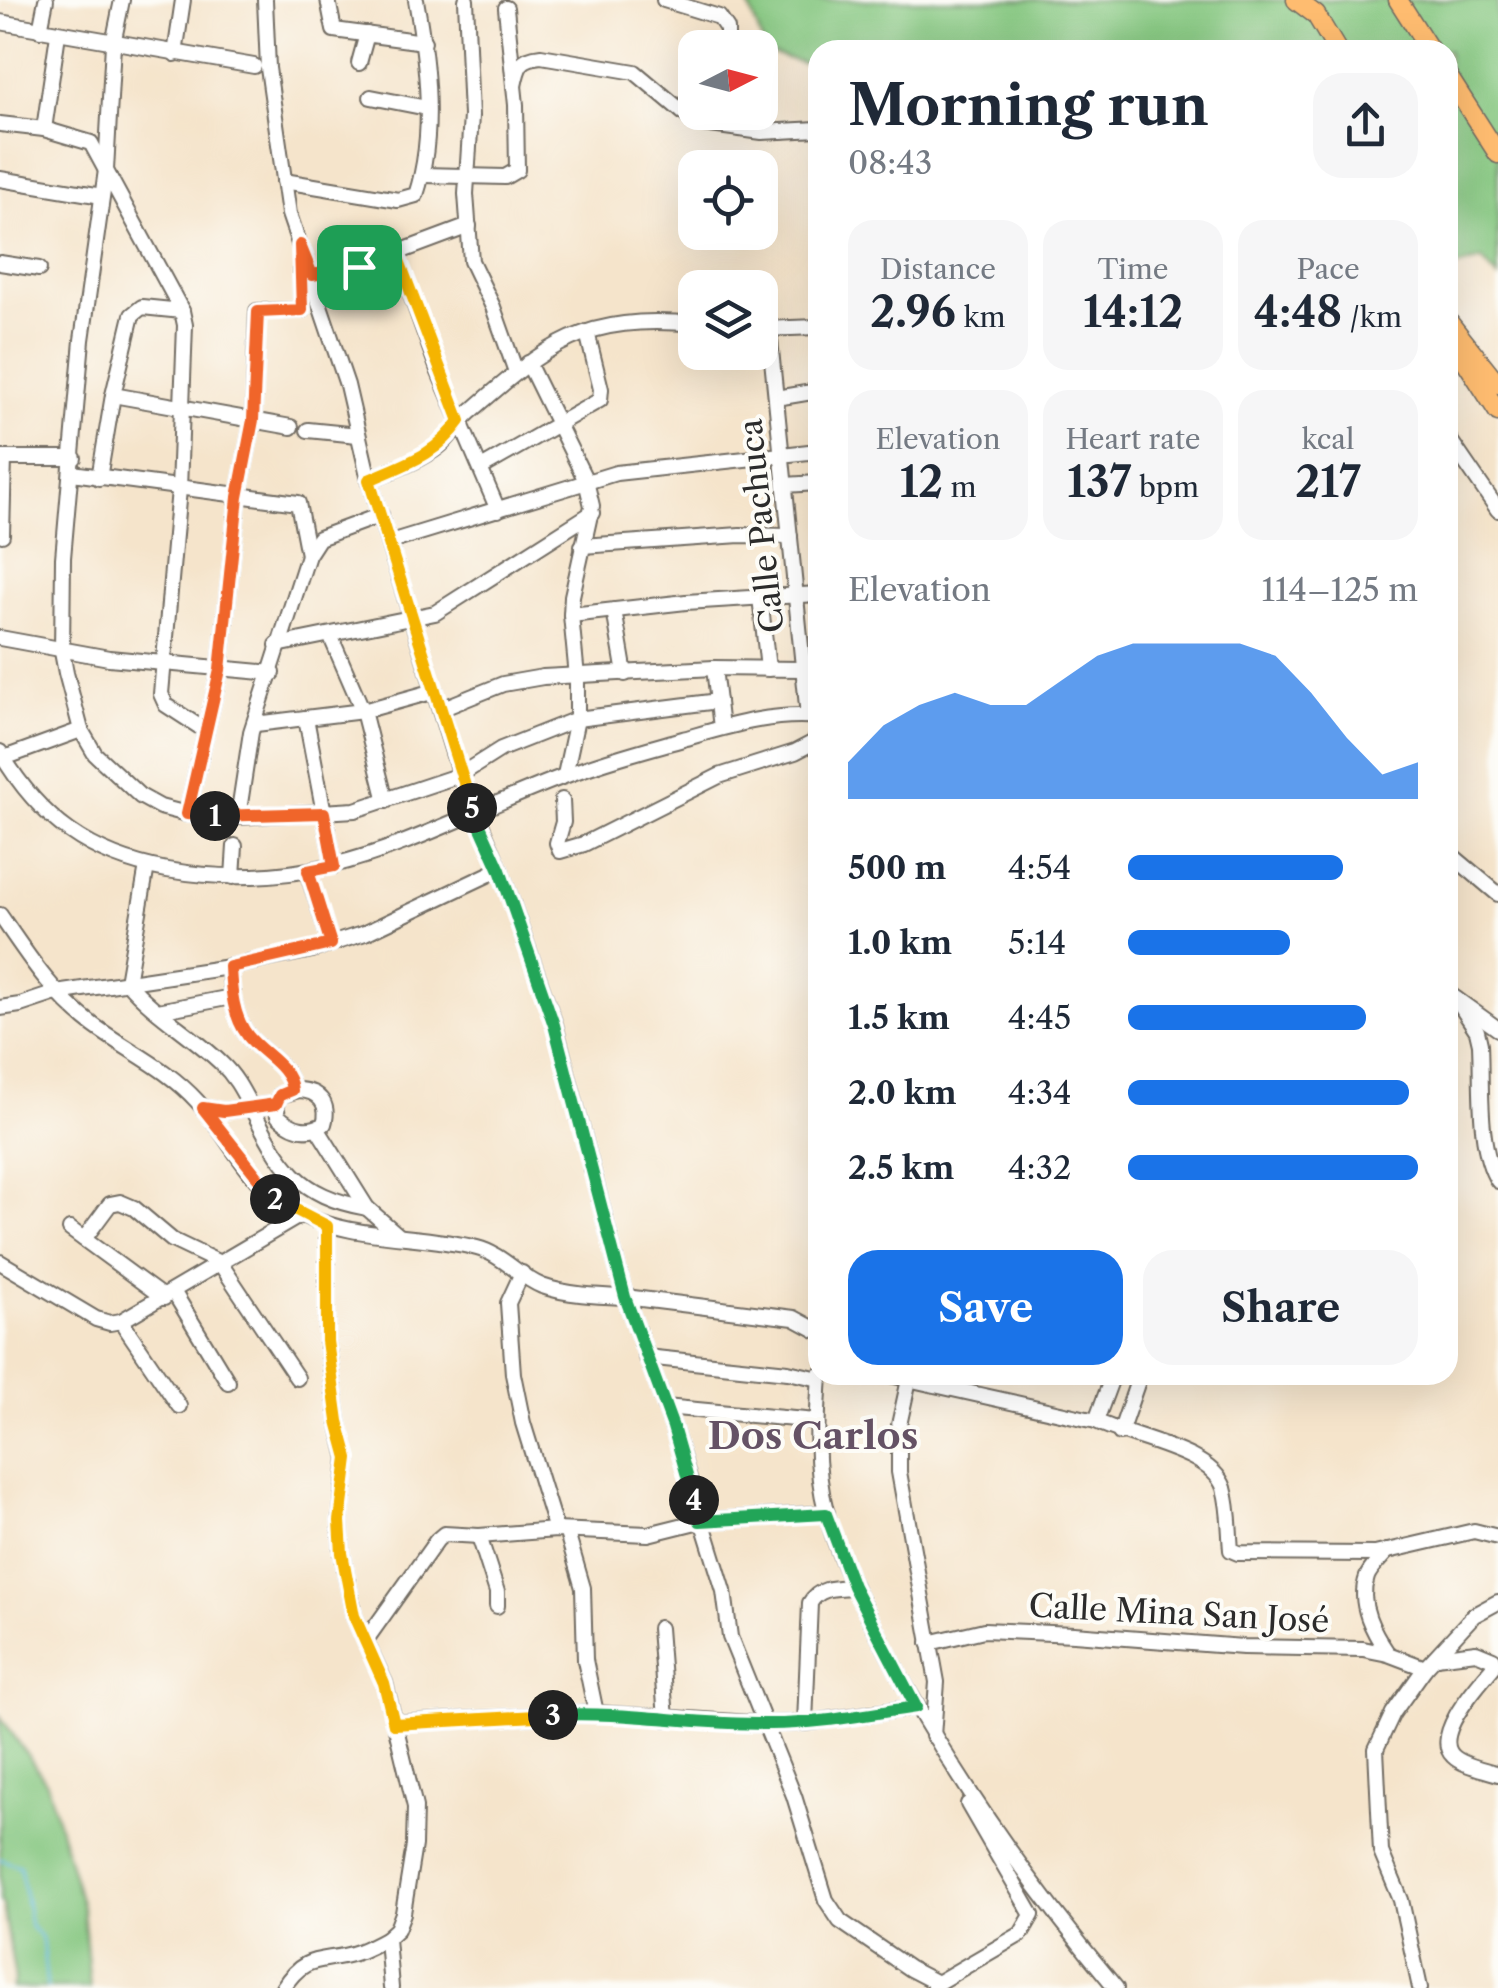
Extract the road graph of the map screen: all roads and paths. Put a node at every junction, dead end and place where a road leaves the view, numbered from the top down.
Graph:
1 (46, 0) edge
2 (122, 0) edge
3 (183, 0) edge
4 (265, 0) edge
5 (328, 0) edge
6 (416, 0) edge
7 (466, 0) edge
8 (664, 0) edge
9 (1296, 0) edge
10 (1398, 0) edge
11 (506, 8) dead end
12 (0, 22) edge
13 (40, 30) junction
14 (727, 30) edge
15 (58, 34) junction
16 (366, 34) junction
17 (1331, 40) edge
18 (1424, 40) edge
19 (424, 42) junction
20 (113, 44) junction
21 (175, 54) junction
22 (359, 63) dead end
23 (254, 66) dead end
24 (514, 86) junction
25 (1458, 92) edge
26 (370, 97) dead end
27 (427, 108) junction
28 (678, 108) edge
29 (0, 124) edge
30 (44, 129) junction
31 (742, 130) edge
32 (808, 130) edge
33 (1498, 154) edge
34 (106, 170) junction
35 (423, 176) junction
36 (468, 178) junction
37 (0, 179) edge
38 (284, 180) junction
39 (102, 196) junction
40 (469, 226) junction
41 (300, 245) junction
42 (396, 253) junction
43 (0, 262) edge
44 (39, 269) dead end
45 (312, 275) junction
46 (182, 310) junction
47 (678, 323) edge
48 (808, 328) edge
49 (778, 329) edge
50 (587, 332) junction
51 (1458, 333) edge
52 (1458, 350) edge
53 (522, 368) junction
54 (771, 370) edge
55 (1498, 384) edge
56 (808, 393) edge
57 (113, 395) junction
58 (776, 398) junction
59 (183, 409) junction
60 (1498, 412) edge
61 (253, 420) junction
62 (460, 421) junction
63 (557, 425) junction
64 (291, 427) dead end
65 (308, 430) dead end
66 (358, 436) junction
67 (808, 451) edge
68 (1458, 453) edge
69 (782, 454) junction
70 (2, 458) edge
71 (73, 466) junction
72 (481, 468) junction
73 (99, 478) junction
74 (369, 480) junction
75 (586, 481) junction
76 (808, 484) edge
77 (785, 485) junction
78 (180, 489) junction
79 (238, 497) junction
80 (498, 510) junction
81 (1498, 510) edge
82 (592, 513) junction
83 (381, 515) junction
84 (2, 535) edge
85 (790, 536) junction
86 (390, 542) junction
87 (582, 546) junction
88 (308, 555) junction
89 (808, 595) edge
90 (796, 596) junction
91 (760, 597) junction
92 (614, 610) junction
93 (571, 615) junction
94 (412, 619) junction
95 (330, 635) junction
96 (0, 638) edge
97 (277, 645) junction
98 (62, 652) junction
99 (164, 662) junction
100 (714, 668) junction
101 (808, 668) edge
102 (768, 669) junction
103 (220, 670) junction
104 (273, 673) junction
105 (626, 674) junction
106 (808, 674) edge
107 (578, 677) junction
108 (434, 691) junction
109 (718, 701) junction
110 (441, 709) junction
111 (363, 710) junction
112 (808, 717) edge
113 (306, 718) junction
114 (577, 718) junction
115 (256, 724) junction
116 (721, 728) junction
117 (81, 730) junction
118 (206, 731) junction
119 (808, 745) edge
120 (2, 755) edge
121 (460, 774) junction
122 (565, 775) junction
123 (562, 800) dead end
124 (386, 801) junction
125 (474, 812) junction
126 (324, 813) junction
127 (187, 814) junction
128 (238, 817) junction
129 (236, 846) dead end
130 (1458, 860) edge
131 (147, 866) junction
132 (334, 866) junction
133 (500, 870) junction
134 (308, 871) junction
135 (234, 877) junction
136 (1498, 894) edge
137 (0, 916) edge
138 (331, 944) junction
139 (230, 967) junction
140 (127, 982) junction
141 (56, 994) junction
142 (232, 997) junction
143 (1458, 1000) edge
144 (1458, 1004) edge
145 (0, 1008) edge
146 (158, 1011) junction
147 (1498, 1029) edge
148 (292, 1090) junction
149 (276, 1104) junction
150 (250, 1106) junction
151 (203, 1108) junction
152 (317, 1128) junction
153 (1498, 1181) edge
154 (366, 1208) junction
155 (301, 1215) junction
156 (327, 1226) junction
157 (70, 1230) dead end
158 (400, 1237) junction
159 (84, 1239) junction
160 (0, 1262) edge
161 (220, 1263) junction
162 (522, 1273) junction
163 (168, 1294) junction
164 (625, 1297) junction
165 (121, 1321) junction
166 (808, 1326) edge
167 (646, 1356) junction
168 (808, 1375) edge
169 (298, 1378) dead end
170 (228, 1382) dead end
171 (819, 1385) edge
172 (907, 1385) edge
173 (939, 1385) edge
174 (1109, 1385) edge
175 (1137, 1385) edge
176 (179, 1406) dead end
177 (665, 1406) junction
178 (1096, 1420) junction
179 (816, 1421) junction
180 (1120, 1433) junction
181 (826, 1514) junction
182 (700, 1521) junction
183 (562, 1531) junction
184 (479, 1536) junction
185 (1498, 1537) edge
186 (1386, 1551) junction
187 (853, 1586) junction
188 (1498, 1602) edge
189 (497, 1606) dead end
190 (659, 1628) dead end
191 (366, 1640) junction
192 (928, 1643) junction
193 (1388, 1654) junction
194 (1496, 1658) edge
195 (1430, 1662) junction
196 (916, 1707) junction
197 (596, 1713) junction
198 (666, 1719) junction
199 (804, 1723) junction
200 (394, 1724) junction
201 (766, 1724) junction
202 (932, 1737) junction
203 (1498, 1774) edge
204 (957, 1775) junction
205 (388, 1938) junction
206 (935, 1986) edge
207 (283, 1988) edge
208 (391, 1988) edge
209 (1116, 1988) edge
210 (1420, 1988) edge

1 - 13 street
2 - 20 street
3 - 21 street
4 - 38 street
5 - 16 street
6 - 19 street
7 - 36 street
8 - 14 street
9 - 17 main road
10 - 18 main road
11 - 24 street
12 - 13 street
13 - 15 street
15 - 20 street
15 - 30 street
16 - 19 street
16 - 22 street
19 - 27 street
20 - 21 street
20 - 34 street
21 - 23 street
24 - 28 street
24 - 36 street
25 - 33 main road
26 - 27 street
27 - 35 street
29 - 30 street
30 - 34 street
31 - 32 street
34 - 39 street
34 - 46 street
35 - 36 street
35 - 38 street
36 - 40 street
37 - 39 street
38 - 41 street
39 - 71 street
40 - 42 street
40 - 53 street
41 - 45 street
41 - 61 street
42 - 45 street
42 - 62 street
43 - 44 street
45 - 66 street
46 - 57 street
46 - 59 street
47 - 50 street
48 - 49 street
50 - 53 street
50 - 63 street
51 - 55 main road
52 - 60 main road
53 - 62 street
53 - 63 street
54 - 58 street, Calle Pachuca
56 - 58 street
57 - 59 street
57 - 73 street
58 - 69 street, Calle Pachuca
59 - 61 street
59 - 78 street
61 - 64 street
61 - 79 street
62 - 72 street
62 - 74 street
63 - 72 street
63 - 75 street
65 - 66 street
66 - 74 street
67 - 69 street
68 - 81 street
69 - 75 street
69 - 77 street, Calle Pachuca
70 - 71 street
70 - 84 street
71 - 73 street
71 - 98 street
72 - 80 street
73 - 78 street
74 - 83 street
75 - 80 street
75 - 82 street
76 - 77 street
77 - 85 street, Calle Pachuca
78 - 79 street
78 - 99 street
79 - 88 street
79 - 103 street
80 - 86 street
82 - 87 street
82 - 94 street
83 - 86 street
83 - 88 street
85 - 87 street
85 - 90 street, Calle Pachuca
86 - 94 street
87 - 93 street
88 - 97 street
89 - 90 street
90 - 91 street
90 - 101 street, Calle Pachuca
91 - 92 street
91 - 102 street
92 - 93 street
92 - 105 street
93 - 107 street
94 - 95 street
94 - 108 street
95 - 97 street
95 - 111 street
96 - 98 street
97 - 104 street
98 - 99 street
98 - 117 street
99 - 103 street
99 - 118 street
100 - 102 street
100 - 105 street
100 - 109 street
102 - 106 street
103 - 104 street
103 - 118 street
104 - 115 street
105 - 107 street
107 - 110 street
107 - 114 street
108 - 110 street
108 - 111 street
109 - 114 street
109 - 116 street
110 - 121 street
111 - 113 street
111 - 124 street
112 - 116 street
113 - 115 street
113 - 126 street
114 - 121 street
114 - 122 street
115 - 128 street
116 - 122 street
117 - 120 street
117 - 127 street
118 - 127 street
119 - 123 street
120 - 131 street
121 - 124 street
121 - 125 street
122 - 125 street
124 - 126 street
125 - 132 street
125 - 133 street
126 - 128 street
126 - 132 street
127 - 128 street
129 - 135 street
130 - 136 street
131 - 135 street
131 - 140 street
132 - 134 street
133 - 138 street
133 - 164 street
134 - 135 street
134 - 138 street
137 - 141 street
138 - 139 street
139 - 140 street
139 - 142 street
140 - 141 street
140 - 146 street
141 - 145 street
141 - 151 street
142 - 146 street
142 - 148 street
143 - 147 street
144 - 153 street
146 - 150 street
148 - 149 street
148 - 152 street
149 - 150 street
149 - 152 street
150 - 151 street
150 - 154 street
151 - 155 street
152 - 154 street
154 - 158 street
155 - 156 street
155 - 161 street
156 - 158 street
156 - 191 street
157 - 159 street
158 - 162 street
159 - 161 street
159 - 163 street
160 - 165 street
161 - 163 street
161 - 169 street
162 - 164 street
162 - 183 street
163 - 165 street
163 - 170 street
164 - 166 street
164 - 167 street
165 - 176 street
167 - 168 street
167 - 177 street
171 - 179 street
172 - 192 street
173 - 178 street
174 - 178 street
175 - 180 street
177 - 179 street
177 - 182 street
178 - 180 street
179 - 181 street
180 - 186 street
181 - 182 street
181 - 187 street
182 - 183 street
182 - 201 street
183 - 184 street
183 - 197 street
184 - 189 street
184 - 191 street
185 - 186 street
186 - 193 street
187 - 196 street
187 - 199 street
188 - 195 street
190 - 198 street
191 - 200 street
192 - 193 street, Calle Mina San José
192 - 202 street
193 - 195 street, Calle Mina San José
194 - 195 street
194 - 203 street
195 - 210 street
196 - 199 street
196 - 202 street
197 - 198 street
197 - 200 street
198 - 201 street
199 - 201 street
200 - 205 street
201 - 206 street
202 - 204 street
204 - 206 street
204 - 209 street
205 - 207 street
205 - 208 street

